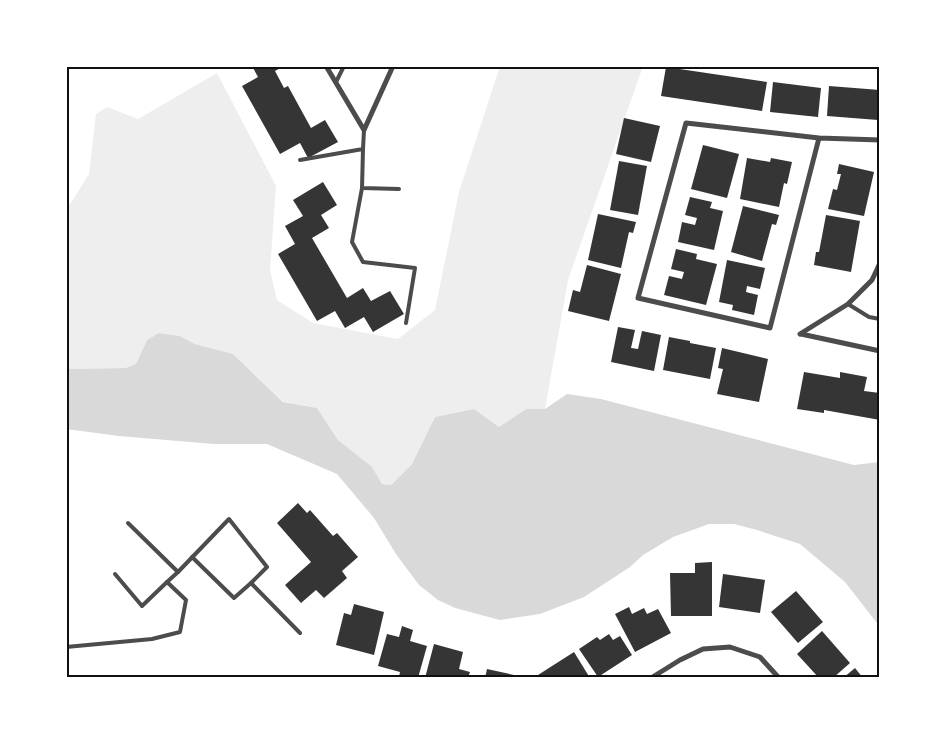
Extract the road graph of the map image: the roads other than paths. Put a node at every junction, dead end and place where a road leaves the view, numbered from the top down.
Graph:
1 (326, 66) edge
2 (344, 66) edge
3 (393, 66) edge
4 (335, 82) junction
5 (364, 130) junction
6 (820, 138) junction
7 (880, 140) edge
8 (363, 149) junction
9 (300, 160) dead end
10 (362, 188) junction
11 (399, 189) dead end
12 (880, 263) edge
13 (848, 304) junction
14 (880, 319) edge
15 (406, 323) dead end
16 (880, 351) edge
17 (128, 523) dead end
18 (192, 557) junction
19 (178, 572) junction
20 (115, 574) dead end
21 (168, 582) junction
22 (250, 583) junction
23 (300, 633) dead end
24 (66, 647) edge
25 (651, 678) edge
26 (779, 678) edge

1 - 4 street
2 - 4 lane
3 - 5 street
4 - 5 street
5 - 8 lane
6 - 6 street
6 - 7 street
8 - 9 lane
8 - 10 lane
10 - 11 lane
10 - 15 lane
12 - 13 street
13 - 14 lane
13 - 16 street
17 - 19 lane
18 - 19 lane
18 - 22 lane
18 - 22 lane
19 - 21 lane
20 - 21 lane
21 - 24 lane
22 - 23 lane
25 - 26 street

